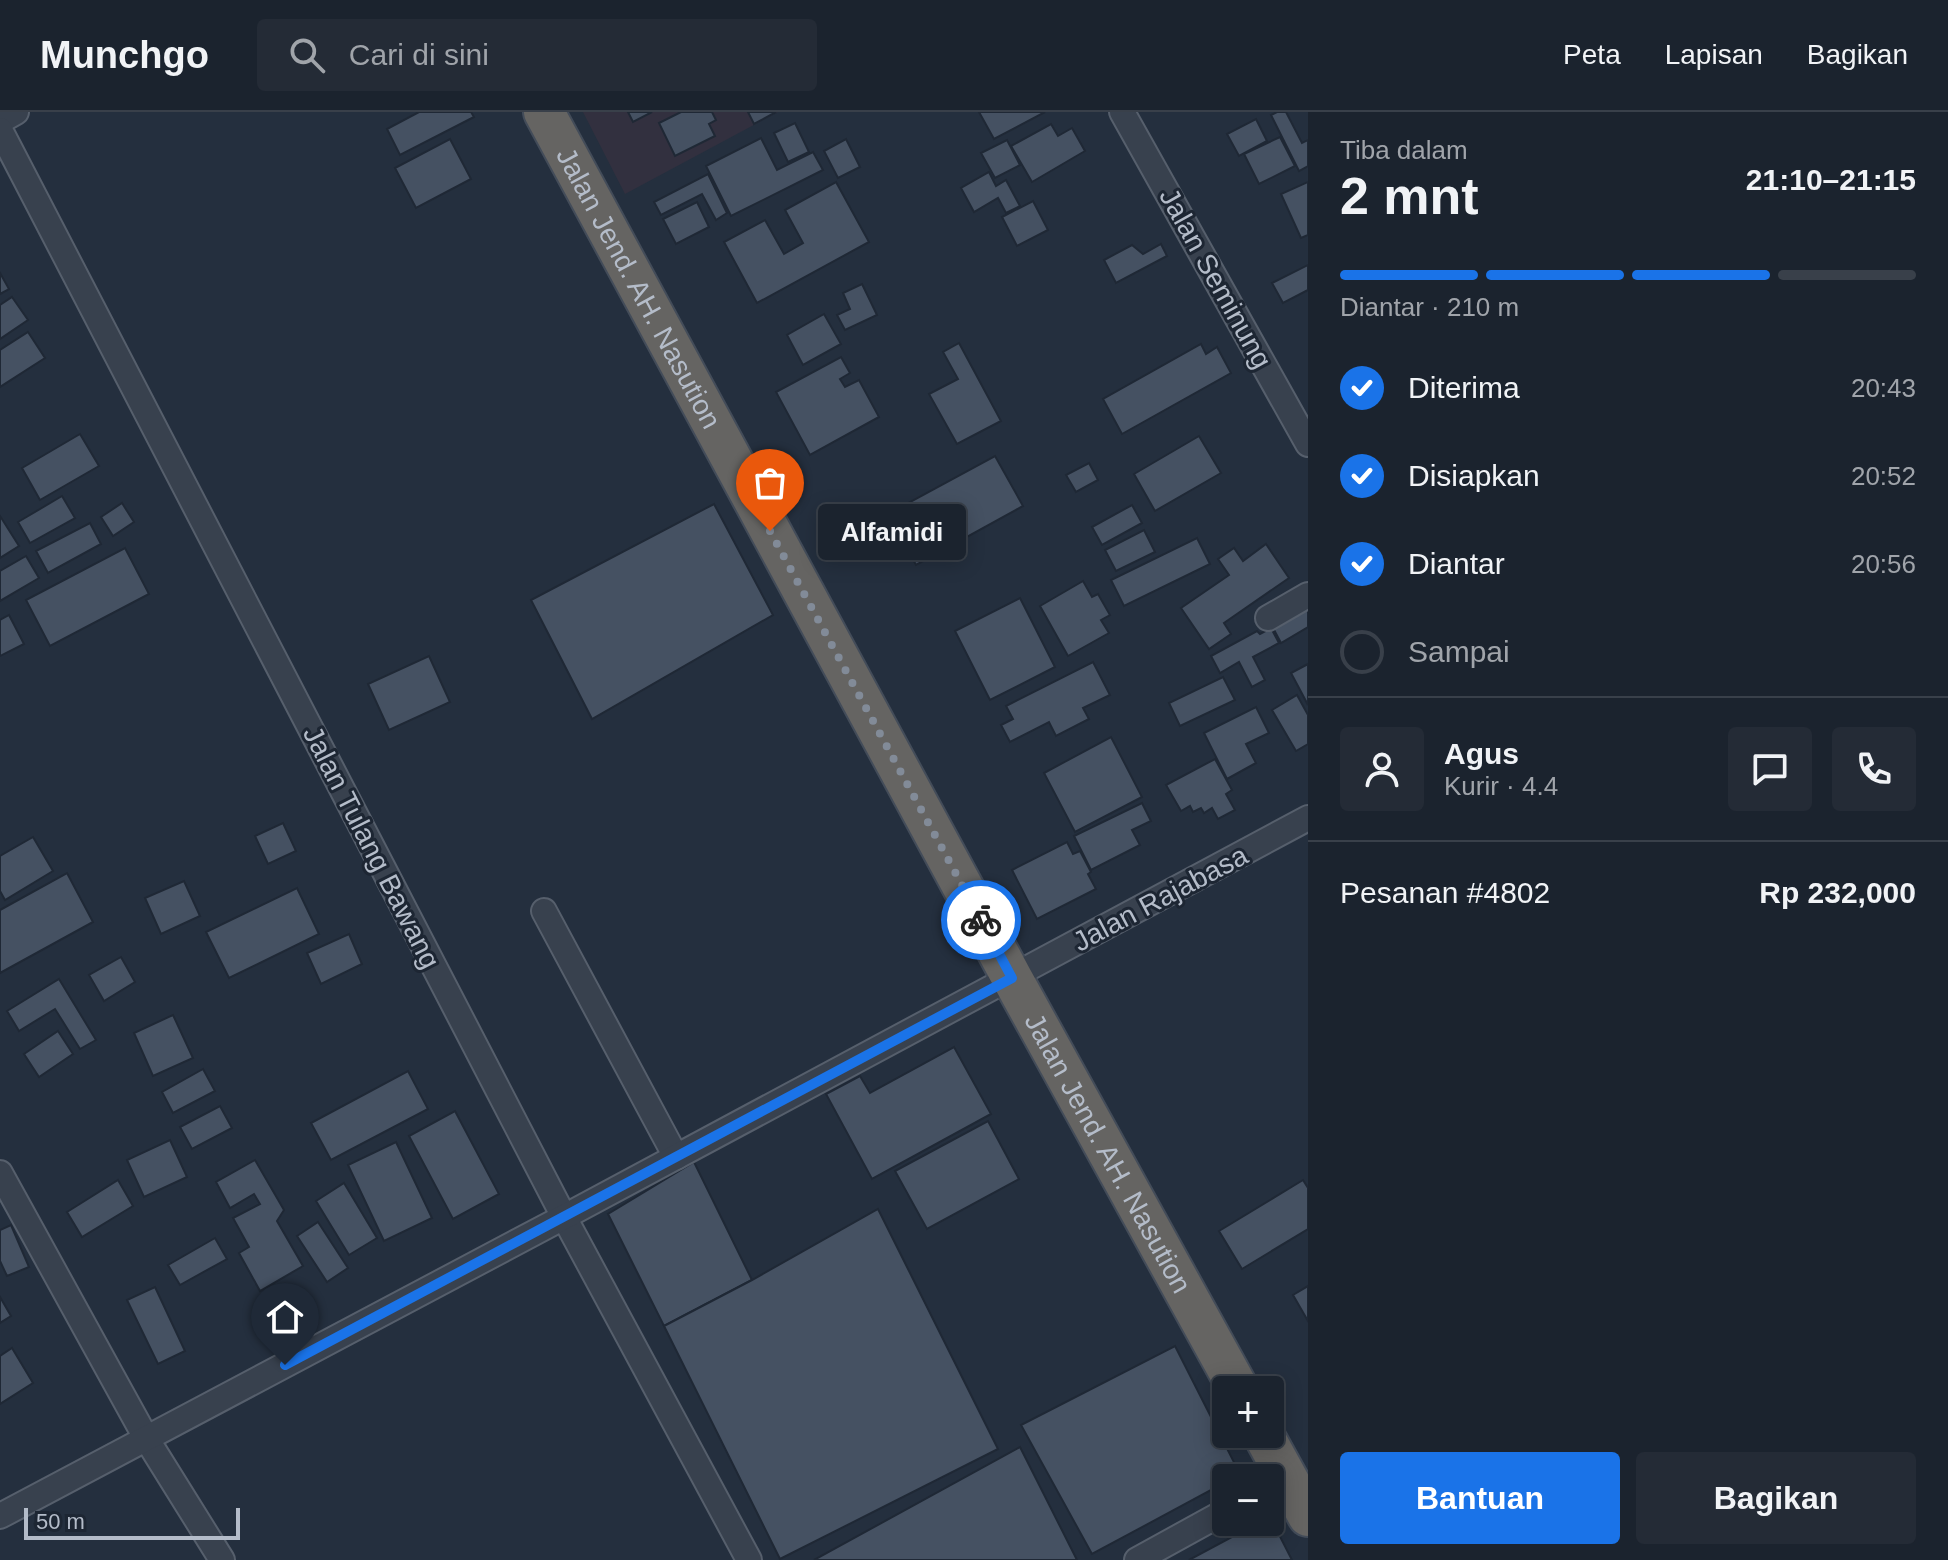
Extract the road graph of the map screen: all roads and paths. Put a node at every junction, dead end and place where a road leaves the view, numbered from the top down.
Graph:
1 (16, 112) edge
2 (544, 112) edge
3 (1122, 112) edge
4 (0, 121) edge
5 (0, 130) edge
6 (1308, 444) edge
7 (1308, 595) edge
8 (1268, 618) dead end
9 (1308, 818) edge
10 (544, 911) dead end
11 (1012, 978) junction
12 (676, 1157) junction
13 (0, 1173) edge
14 (564, 1217) junction
15 (1231, 1376) edge
16 (146, 1438) junction
17 (1284, 1490) edge
18 (0, 1516) edge
19 (1308, 1516) edge
20 (1212, 1519) edge
21 (222, 1560) edge
22 (749, 1560) edge
23 (1137, 1560) edge

1 - 4 street
2 - 11 highway, Jalan Jend. AH. Nasution
3 - 6 street, Jalan Seminung
5 - 14 street, Jalan Tulang Bawang
7 - 8 street
9 - 11 street, Jalan Rajabasa
10 - 12 street
11 - 12 street, Jalan Rajabasa
11 - 15 highway, Jalan Jend. AH. Nasution
12 - 14 street, Jalan Rajabasa
13 - 16 street
14 - 16 street, Jalan Rajabasa
14 - 22 street, Jalan Tulang Bawang
16 - 18 street, Jalan Rajabasa
16 - 21 street
17 - 19 highway
20 - 23 street

